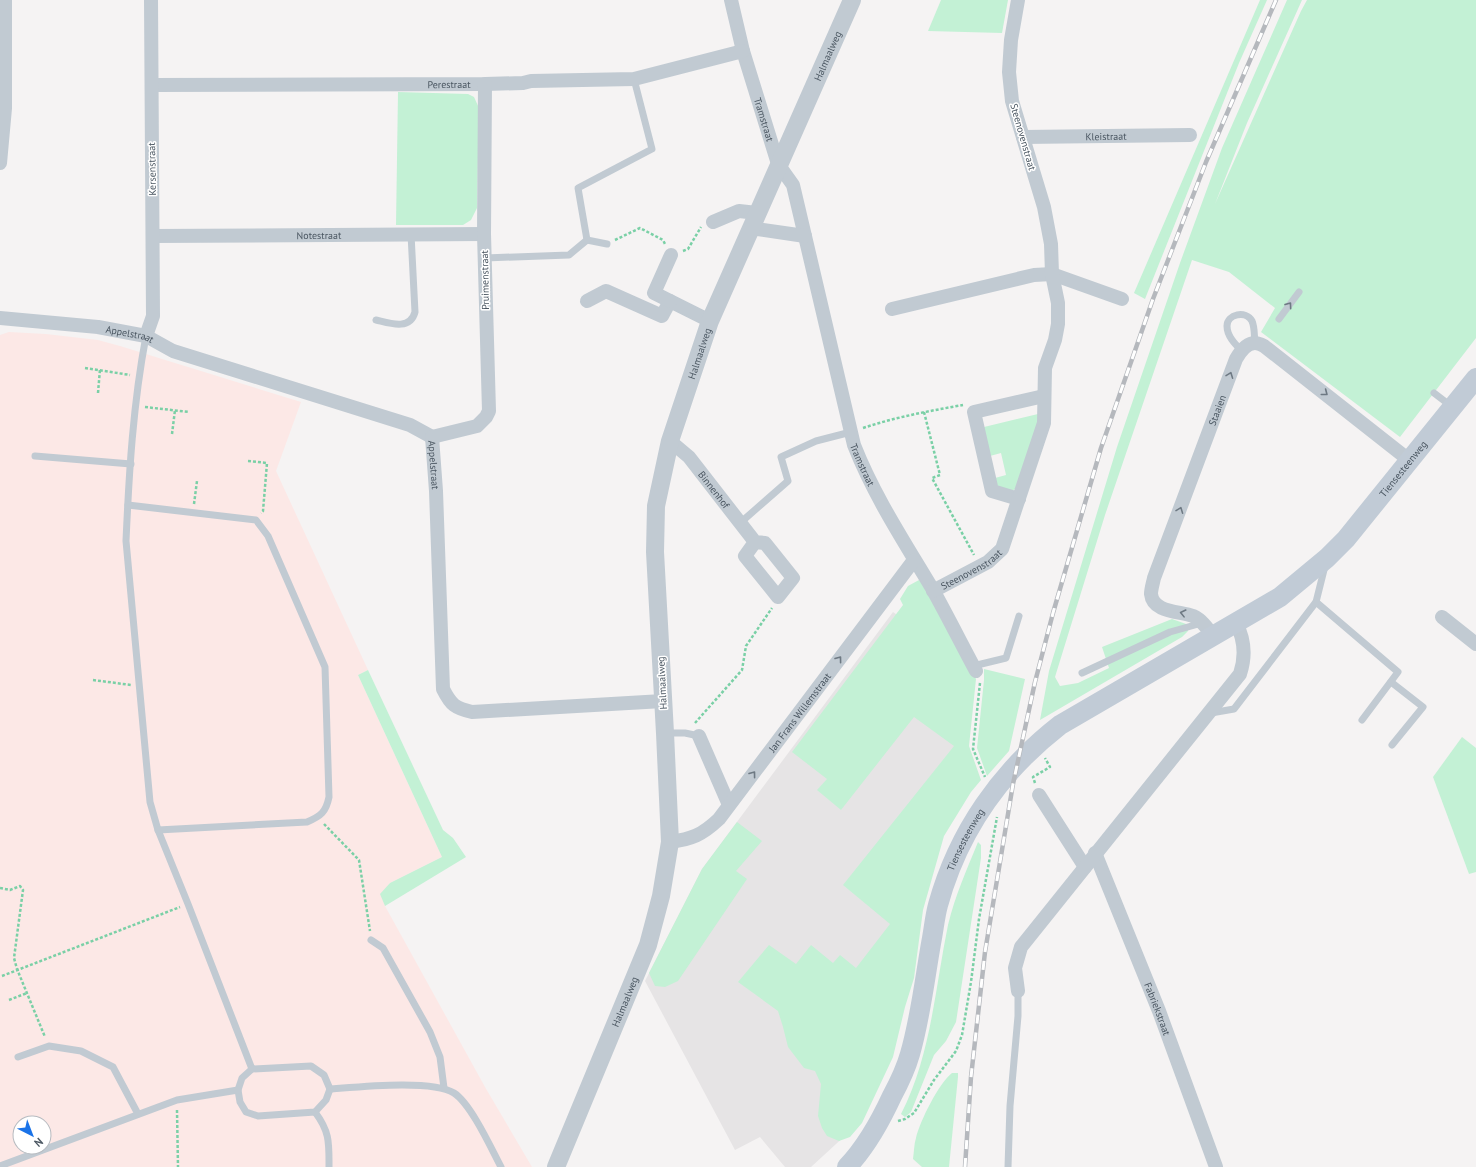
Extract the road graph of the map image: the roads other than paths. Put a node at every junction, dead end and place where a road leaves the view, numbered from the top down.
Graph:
1 (5, 0) edge
2 (151, 0) edge
3 (730, 0) edge
4 (852, 0) edge
5 (1018, 0) edge
6 (743, 51) junction
7 (634, 79) junction
8 (485, 84) junction
9 (152, 85) junction
10 (1190, 135) dead end
11 (1022, 137) junction
12 (0, 163) edge
13 (778, 164) junction
14 (754, 221) junction
15 (713, 222) road end
16 (411, 234) junction
17 (484, 234) junction
18 (153, 236) junction
19 (805, 236) junction
20 (587, 240) junction
21 (607, 244) road end
22 (671, 255) road end
23 (485, 258) junction
24 (1052, 274) junction
25 (1299, 292) dead end
26 (1122, 299) dead end
27 (587, 301) dead end
28 (670, 301) junction
29 (892, 309) dead end
30 (0, 318) edge
31 (1279, 319) dead end
32 (376, 320) dead end
33 (710, 321) junction
34 (146, 336) junction
35 (1255, 343) junction
36 (1241, 350) junction
37 (1476, 378) edge
38 (1434, 393) dead end
39 (1044, 396) junction
40 (1452, 408) junction
41 (851, 432) junction
42 (432, 437) junction
43 (670, 440) junction
44 (35, 456) dead end
45 (1409, 460) junction
46 (131, 464) junction
47 (1019, 499) junction
48 (128, 505) junction
49 (740, 523) junction
50 (754, 542) junction
51 (1328, 558) junction
52 (914, 560) junction
53 (933, 591) junction
54 (1316, 602) junction
55 (1019, 616) dead end
56 (1442, 616) dead end
57 (1236, 623) junction
58 (1208, 630) junction
59 (1476, 644) edge
60 (975, 669) joint
61 (1082, 673) dead end
62 (1391, 682) junction
63 (663, 701) junction
64 (1207, 714) junction
65 (1362, 720) dead end
66 (665, 733) junction
67 (699, 736) joint
68 (1392, 745) dead end
69 (1039, 795) dead end
70 (729, 805) junction
71 (158, 830) junction
72 (670, 842) junction
73 (1095, 853) junction
74 (1084, 867) junction
75 (371, 940) road end
76 (1018, 991) joint
77 (18, 1057) dead end
78 (252, 1069) junction
79 (444, 1088) junction
80 (330, 1089) junction
81 (238, 1090) junction
82 (315, 1112) junction
83 (138, 1114) junction
84 (12, 1164) edge
85 (0, 1166) edge
86 (329, 1167) edge
87 (501, 1167) edge
88 (556, 1167) edge
89 (846, 1167) edge
90 (1008, 1167) edge
91 (1216, 1167) edge

1 - 12 street
2 - 9 street, Kersenstraat
3 - 6 street, Tramstraat
4 - 13 street, Halmaalweg
5 - 11 street, Steenovenstraat
6 - 7 street, Perestraat
6 - 13 street, Tramstraat
7 - 8 street, Perestraat
7 - 20 lane
8 - 9 street, Perestraat
8 - 17 street, Pruimenstraat
9 - 18 street, Kersenstraat
10 - 11 street, Kleistraat
11 - 24 street, Steenovenstraat
13 - 14 street, Halmaalweg
13 - 19 street, Tramstraat
14 - 15 street
14 - 19 street
14 - 33 street, Halmaalweg
16 - 17 street, Notestraat
16 - 18 street, Notestraat
16 - 32 lane
17 - 23 street, Pruimenstraat
18 - 34 street, Kersenstraat
19 - 41 street, Tramstraat
20 - 21 lane
20 - 23 lane
22 - 28 street
23 - 42 street, Pruimenstraat
24 - 26 street
24 - 29 street
24 - 39 street, Steenovenstraat
31 -> 25 lane
27 - 28 street
28 - 33 street
30 - 34 street, Appelstraat
33 - 43 street, Halmaalweg
34 - 42 street, Appelstraat
34 - 46 lane
35 - 36 street
35 - 36 lane
35 -> 45 street
58 -> 36 street, Staaien
37 - 40 main road, Tiensesteenweg
38 - 40 lane
39 - 47 street, Steenovenstraat
39 - 47 street
40 - 45 main road, Tiensesteenweg
41 - 49 lane
41 - 52 street, Tramstraat
42 - 63 street, Appelstraat
43 - 49 street, Binnenhof
43 - 63 street, Halmaalweg
44 - 46 lane
45 - 51 main road, Tiensesteenweg
46 - 48 lane
47 - 53 street, Steenovenstraat
48 - 71 lane
48 - 71 lane
49 - 50 street, Binnenhof
50 - 50 street, Binnenhof
51 - 54 lane, Tiensesteenweg
51 - 57 main road, Tiensesteenweg
52 - 53 street, Tramstraat
70 -> 52 street, Jan Frans Willemstraat
53 - 60 street, Tramstraat
54 - 62 lane
54 - 64 lane, Tiensesteenweg
55 - 60 lane
56 - 59 street
57 - 58 main road, Tiensesteenweg
57 - 64 street
58 - 61 lane
58 - 89 main road, Tiensesteenweg
62 - 65 lane
62 - 68 lane
63 - 66 street, Halmaalweg
64 - 73 street
66 - 67 lane
66 - 72 street, Halmaalweg
67 - 70 street
69 - 74 street
70 - 72 street, Jan Frans Willemstraat
71 - 78 lane
72 - 88 street, Halmaalweg
73 - 74 street
73 - 91 street, Fabriekstraat
74 - 76 street
75 - 79 lane
76 - 90 lane
77 - 83 lane
78 - 80 lane
78 - 81 lane
79 - 80 lane
79 - 87 lane
80 - 82 lane
81 - 82 lane
81 - 83 lane
82 - 86 lane
83 - 84 lane
84 - 85 lane

